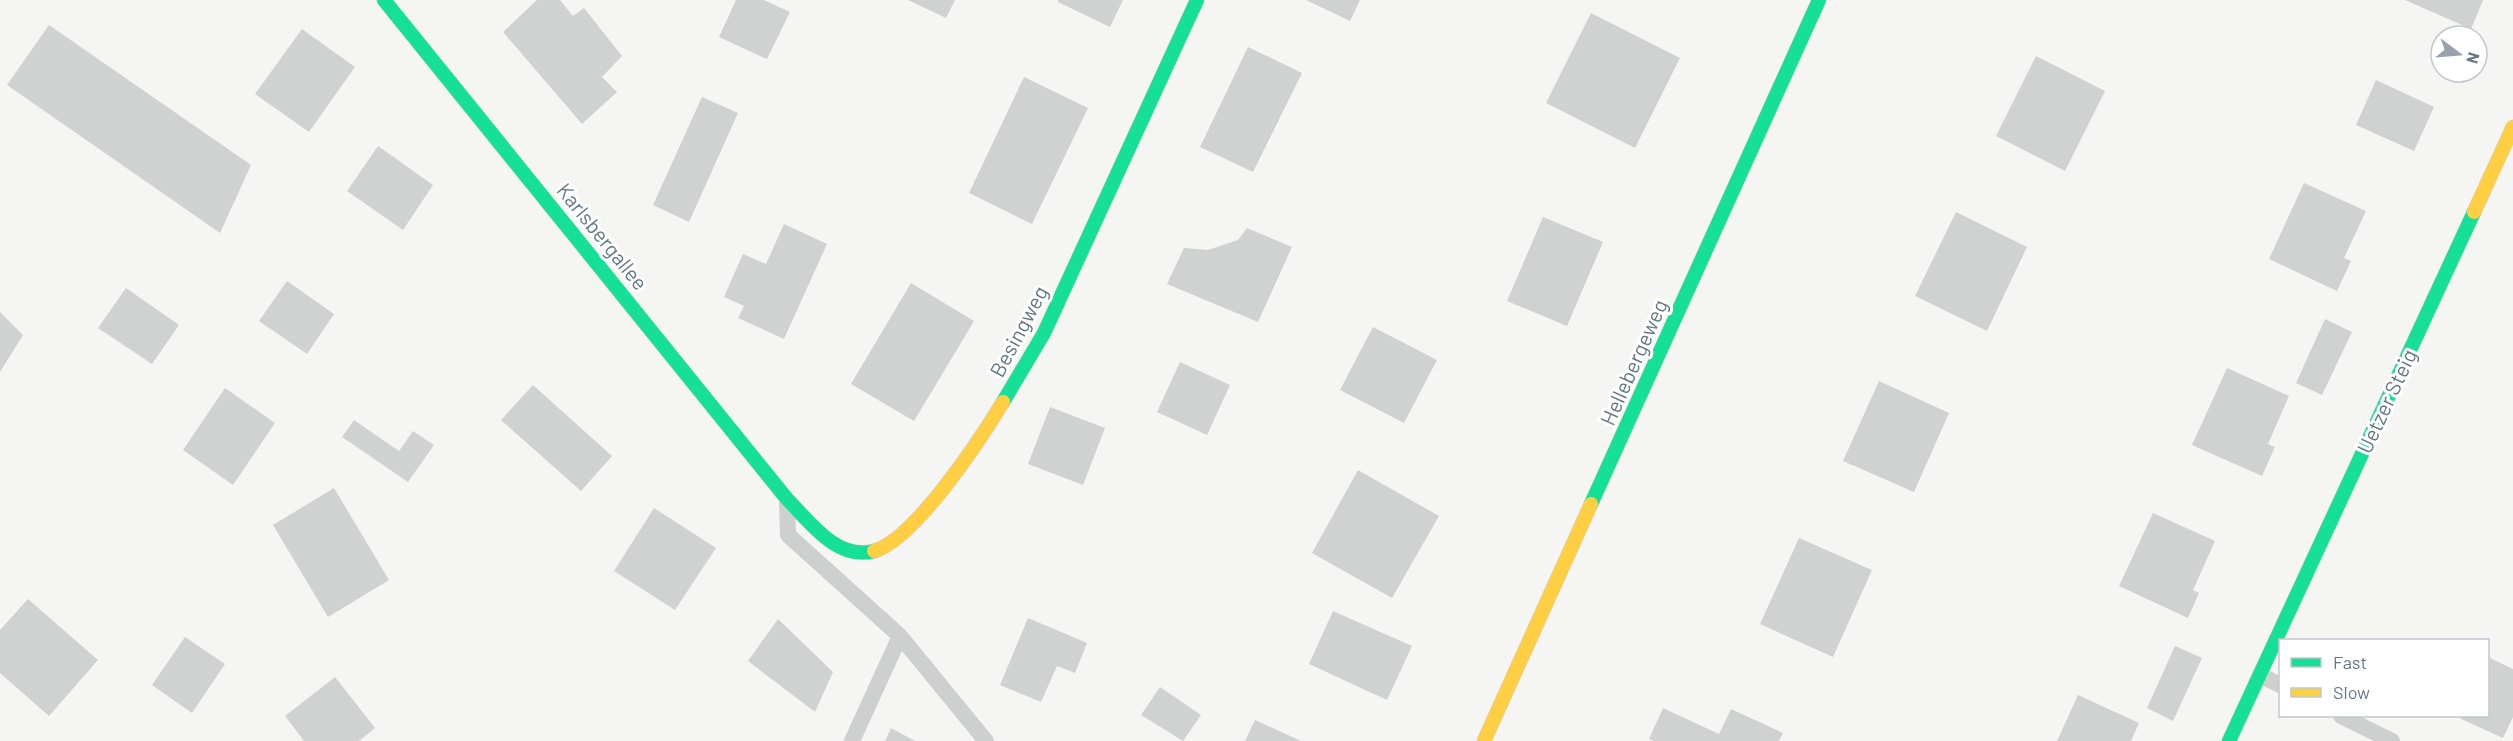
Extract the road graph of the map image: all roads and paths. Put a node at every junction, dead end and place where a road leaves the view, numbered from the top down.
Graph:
1 (384, 0) edge
2 (1197, 0) edge
3 (1819, 0) edge
4 (2513, 127) edge
5 (787, 499) junction
6 (900, 636) junction
7 (2260, 675) junction
8 (2279, 684) edge
9 (2343, 717) edge
10 (852, 741) edge
11 (986, 741) edge
12 (1484, 741) edge
13 (2229, 741) edge
14 (2392, 741) edge

1 - 5 street, Karlsbergallee
2 - 5 street, Besingweg
3 - 12 street, Hellebergeweg
4 - 7 street, Uetzer Steig
5 - 6 lane
6 - 10 lane
6 - 11 lane
7 - 8 lane
7 - 13 street, Uetzer Steig
9 - 14 lane

